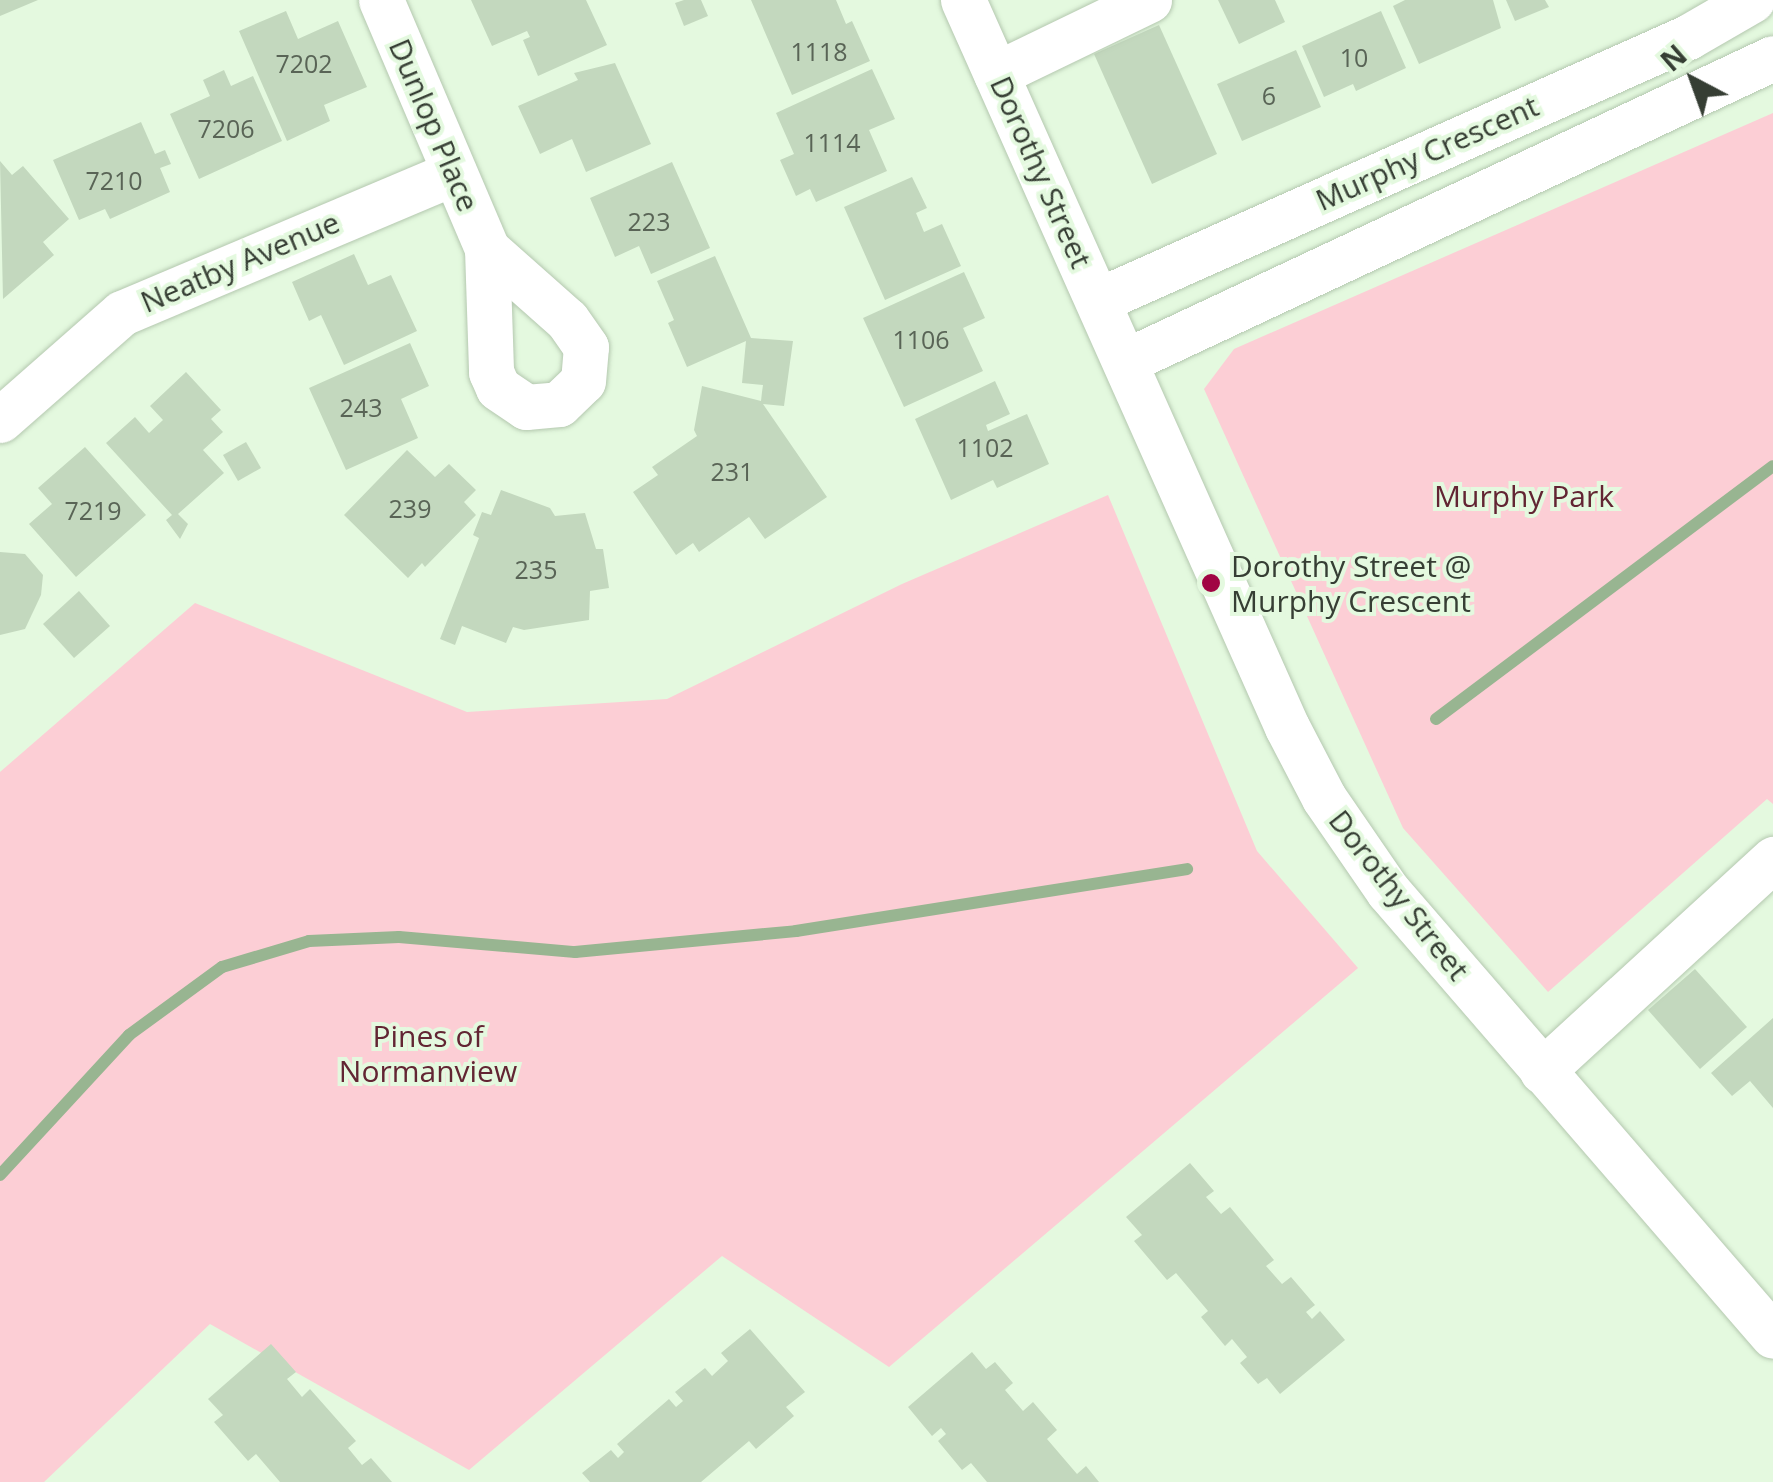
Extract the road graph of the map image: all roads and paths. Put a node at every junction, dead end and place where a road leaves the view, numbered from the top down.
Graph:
1 (382, 0) edge
2 (963, 0) edge
3 (1149, 0) edge
4 (1752, 0) edge
5 (1773, 58) edge
6 (996, 74) junction
7 (453, 173) junction
8 (487, 249) dead end
9 (1099, 300) junction
10 (1126, 361) junction
11 (0, 420) edge
12 (1773, 859) edge
13 (1542, 1071) junction
14 (1773, 1336) edge

1 - 7 street, Dunlop Place
2 - 6 street, Dorothy Street
3 - 6 street
4 - 9 street, Murphy Crescent
5 - 10 street, Murphy Crescent
6 - 9 street, Dorothy Street
7 - 8 street, Dunlop Place
7 - 11 street, Neatby Avenue
9 - 10 street, Dorothy Street
10 - 13 street, Dorothy Street
12 - 13 street
13 - 14 street, Dorothy Street

